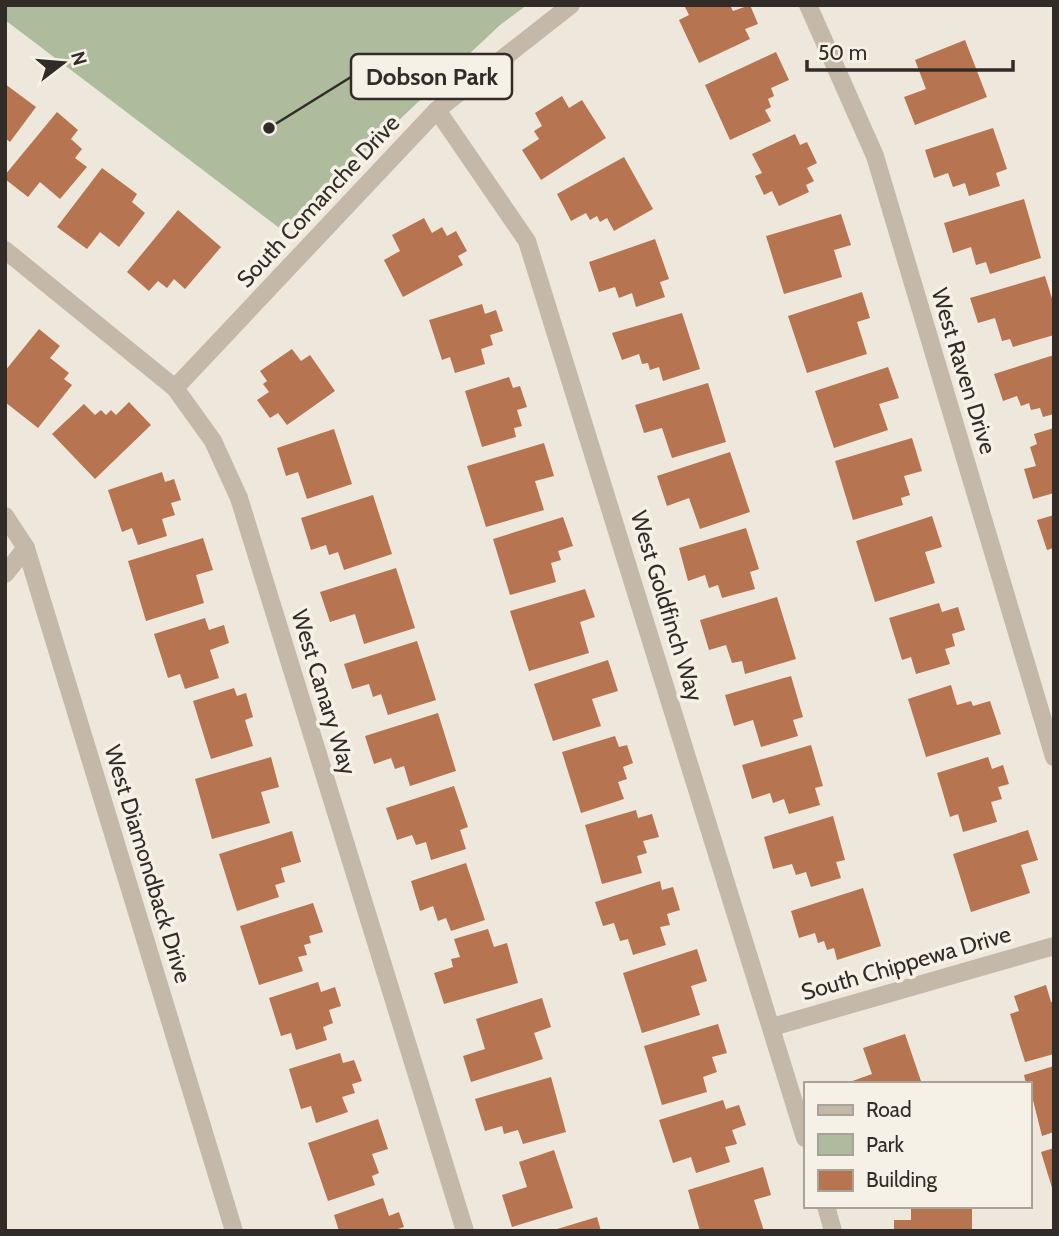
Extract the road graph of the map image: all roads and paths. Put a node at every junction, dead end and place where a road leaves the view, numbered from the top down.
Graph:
1 (571, 5) edge
2 (808, 5) edge
3 (437, 110) junction
4 (5, 250) edge
5 (175, 388) junction
6 (5, 516) edge
7 (26, 548) junction
8 (5, 574) edge
9 (1054, 757) edge
10 (1054, 946) edge
11 (772, 1027) junction
12 (804, 1135) edge
13 (827, 1208) edge
14 (234, 1231) edge
15 (465, 1231) edge
16 (833, 1231) edge

1 - 3 street, South Comanche Drive
2 - 9 street, West Raven Drive
3 - 5 street, South Comanche Drive
3 - 11 street, West Goldfinch Way
4 - 5 street, West Canary Way
5 - 15 street, West Canary Way
6 - 7 street, West Diamondback Drive
7 - 8 street
7 - 14 street, West Diamondback Drive
10 - 11 street, South Chippewa Drive
11 - 12 street, West Goldfinch Way
13 - 16 street

